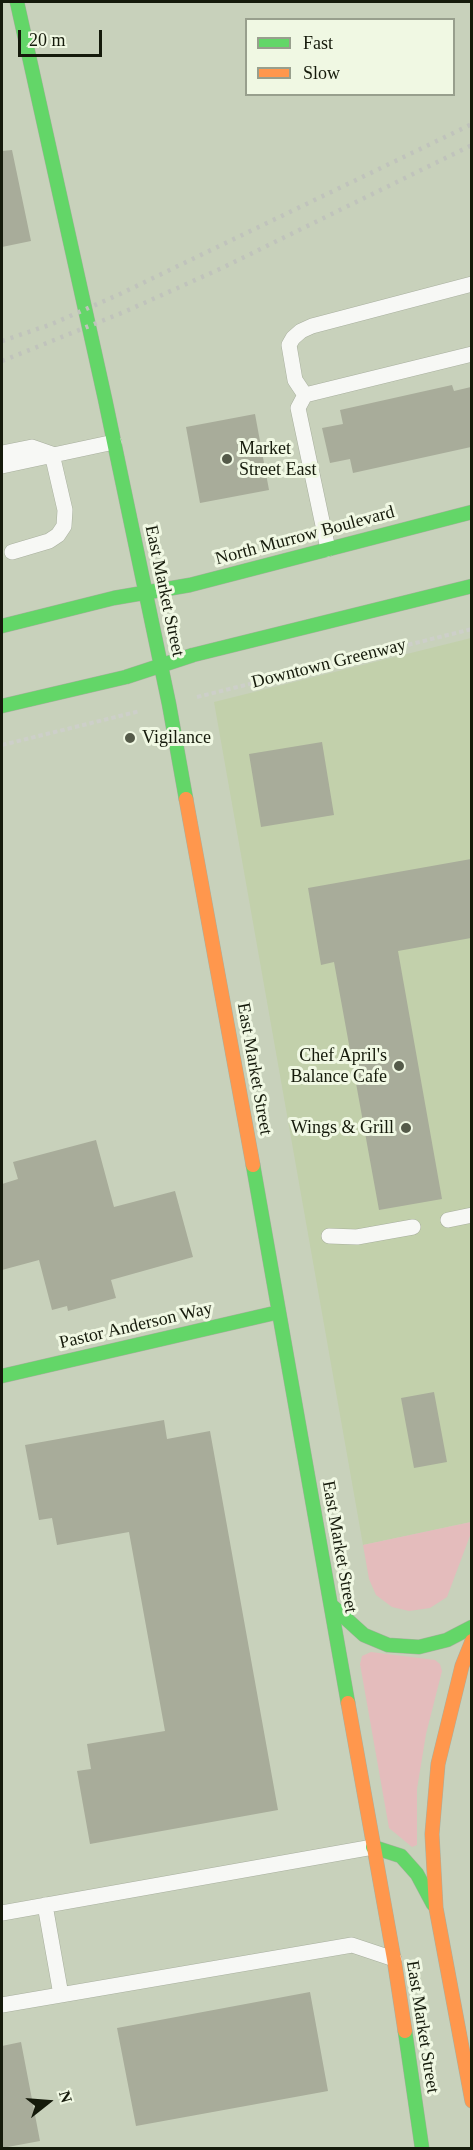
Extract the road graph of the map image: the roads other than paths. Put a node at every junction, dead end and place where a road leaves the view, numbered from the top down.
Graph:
1 (17, 2) edge
2 (471, 284) edge
3 (471, 354) edge
4 (304, 395) junction
5 (114, 442) junction
6 (2, 453) edge
7 (52, 454) junction
8 (2, 466) edge
9 (471, 512) edge
10 (328, 549) junction
11 (12, 552) dead end
12 (471, 586) edge
13 (146, 593) junction
14 (2, 626) edge
15 (161, 666) junction
16 (2, 706) edge
17 (471, 1215) edge
18 (448, 1220) dead end
19 (413, 1227) dead end
20 (329, 1236) dead end
21 (279, 1312) junction
22 (2, 1376) edge
23 (331, 1605) junction
24 (471, 1628) edge
25 (471, 1641) edge
26 (373, 1846) junction
27 (45, 1905) junction
28 (436, 1908) junction
29 (2, 1913) edge
30 (394, 1959) junction
31 (61, 1995) junction
32 (2, 2006) edge
33 (471, 2100) edge
34 (422, 2148) edge

1 - 5 main road, East Market Street
2 - 4 lane
3 - 4 lane
4 - 10 lane
5 - 7 lane
5 - 13 main road, East Market Street
6 - 7 lane
7 - 8 lane
7 - 11 lane
9 - 10 main road, North Murrow Boulevard
10 - 13 main road, North Murrow Boulevard
12 - 15 main road
13 - 14 main road, North Murrow Boulevard
13 - 15 main road, East Market Street
15 - 16 main road
15 - 21 main road, East Market Street
17 - 18 lane
19 - 20 lane
21 - 22 main road, Pastor Anderson Way
21 - 23 main road, East Market Street
23 - 24 main road
23 - 26 main road, East Market Street
25 - 28 main road, East Market Street
26 - 27 lane
26 - 28 main road
26 - 30 main road, East Market Street
27 - 29 lane
27 - 31 lane
28 - 33 main road, East Market Street
30 - 31 lane
30 - 34 main road, East Market Street
31 - 32 lane

